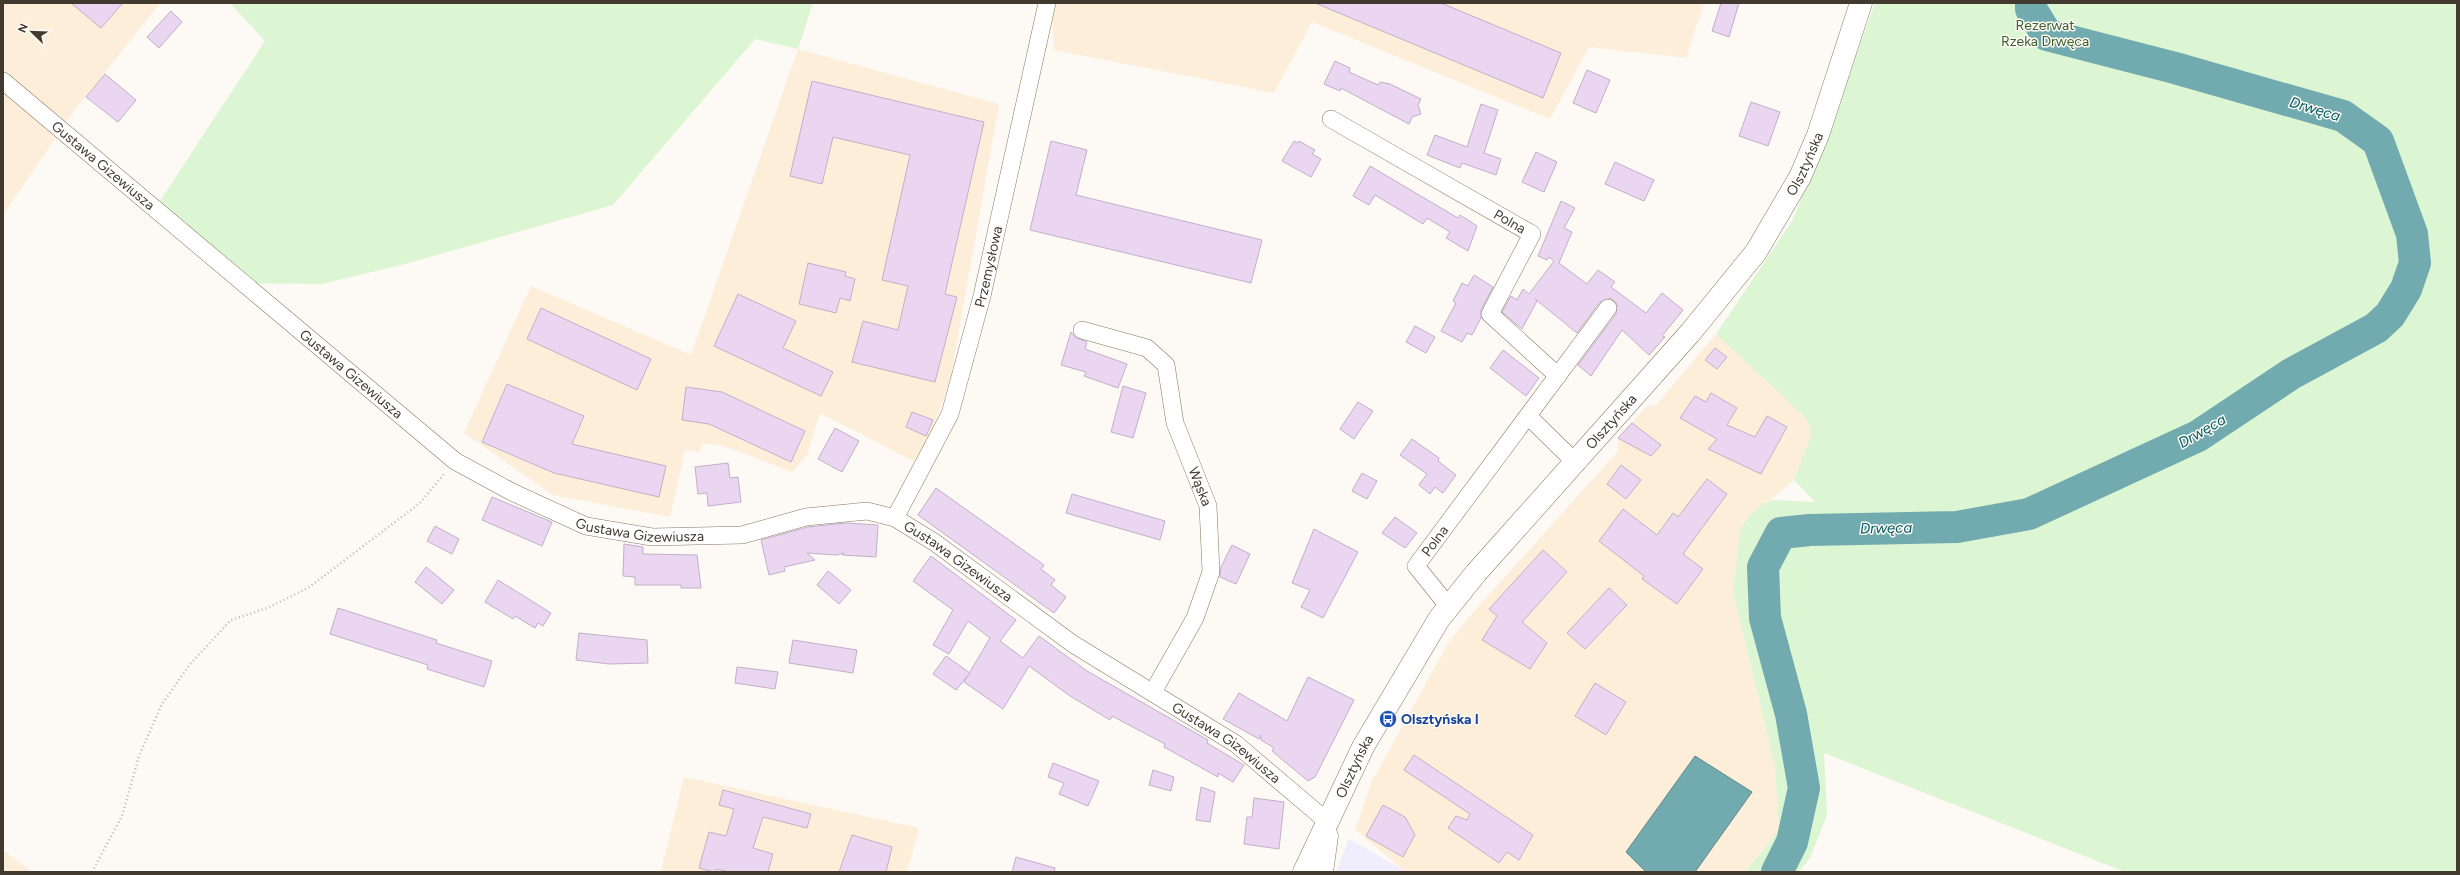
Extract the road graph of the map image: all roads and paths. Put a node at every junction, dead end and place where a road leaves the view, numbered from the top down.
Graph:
1 (1047, 3) edge
2 (1861, 3) edge
3 (3, 81) edge
4 (1331, 119) dead end
5 (1608, 308) dead end
6 (1082, 330) dead end
7 (1558, 376) junction
8 (1528, 416) junction
9 (455, 461) junction
10 (1575, 462) junction
11 (895, 518) junction
12 (1449, 607) junction
13 (1153, 692) junction
14 (1329, 823) junction
15 (92, 872) edge
16 (1304, 872) edge
17 (1322, 872) edge

1 - 11 street, Przemysłowa
2 - 10 street, Olsztyńska
3 - 9 street, Gustawa Gizewiusza
4 - 7 street, Polna
5 - 7 street, Polna
6 - 13 street, Wąska
7 - 8 street, Polna
8 - 10 street
8 - 12 street, Polna
9 - 11 street, Gustawa Gizewiusza
9 - 15 path
10 - 12 street, Olsztyńska
11 - 13 street, Gustawa Gizewiusza
12 - 14 street, Olsztyńska
13 - 14 street, Gustawa Gizewiusza
14 - 16 street, Olsztyńska
14 - 17 street, Olsztyńska

